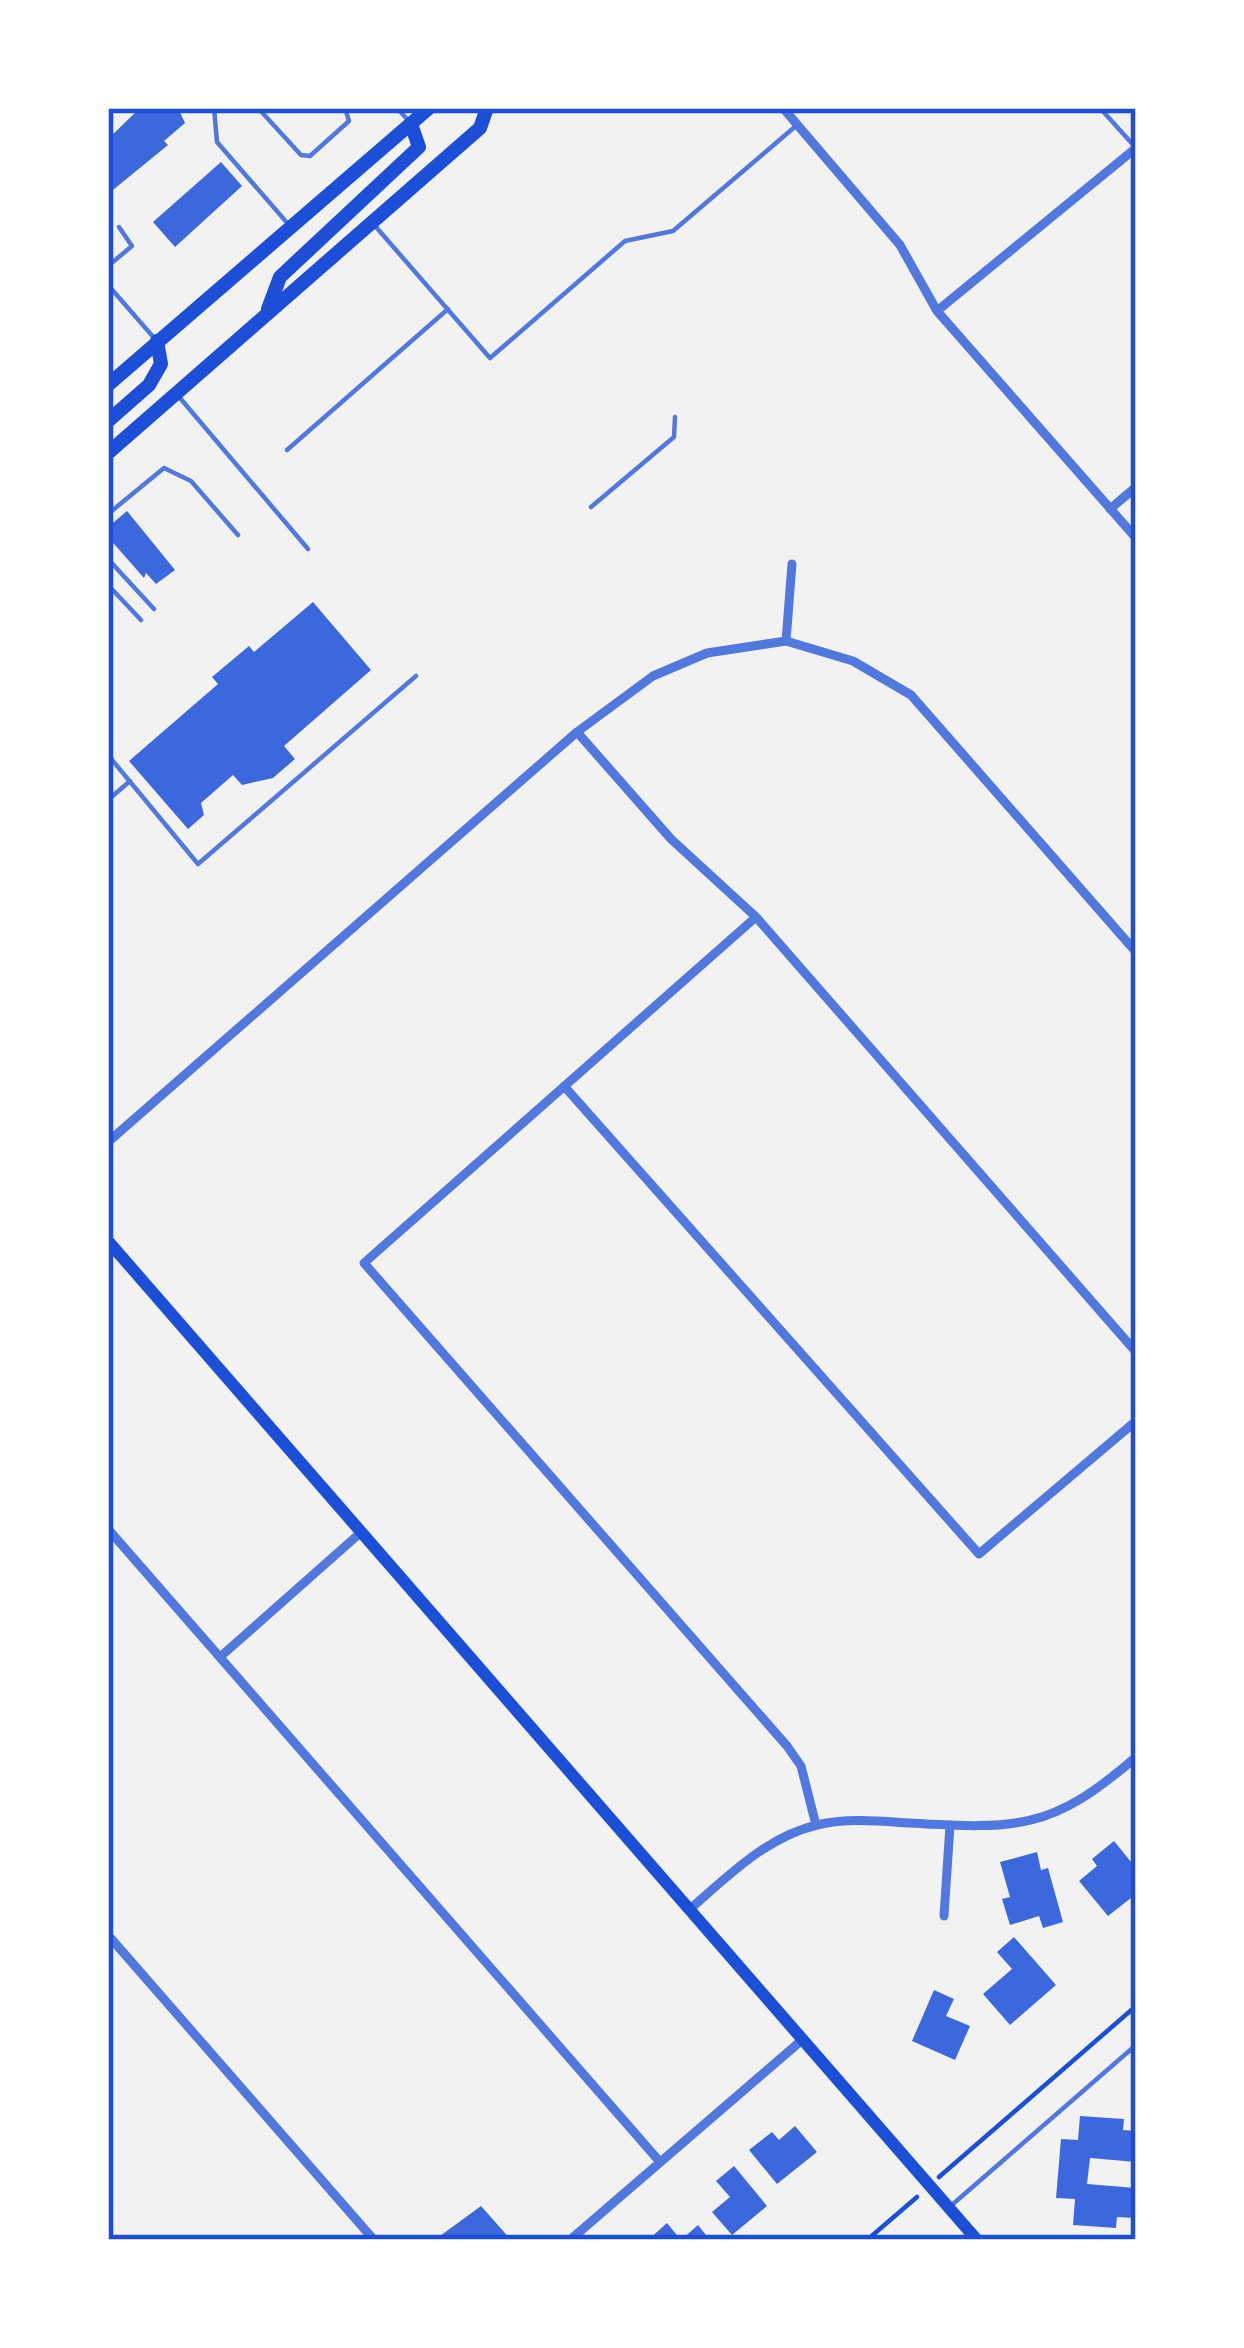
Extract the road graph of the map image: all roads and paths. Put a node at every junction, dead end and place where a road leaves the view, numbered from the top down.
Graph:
1 (214, 108) edge
2 (258, 108) edge
3 (345, 108) edge
4 (397, 108) edge
5 (429, 108) edge
6 (487, 108) edge
7 (783, 108) edge
8 (1100, 108) edge
9 (411, 124) junction
10 (798, 124) junction
11 (1136, 148) edge
12 (372, 223) junction
13 (290, 226) junction
14 (119, 227) dead end
15 (108, 266) edge
16 (108, 284) edge
17 (448, 309) junction
18 (937, 311) junction
19 (266, 314) junction
20 (157, 341) junction
21 (108, 385) edge
22 (176, 393) junction
23 (675, 417) dead end
24 (108, 421) edge
25 (286, 450) dead end
26 (108, 453) edge
27 (1136, 487) edge
28 (591, 507) dead end
29 (1110, 509) junction
30 (108, 514) edge
31 (238, 535) dead end
32 (1136, 538) edge
33 (308, 549) dead end
34 (108, 559) edge
35 (792, 564) dead end
36 (108, 585) edge
37 (154, 609) dead end
38 (141, 620) dead end
39 (786, 641) junction
40 (416, 676) dead end
41 (577, 733) junction
42 (108, 755) edge
43 (130, 781) junction
44 (108, 800) edge
45 (756, 917) junction
46 (1136, 952) edge
47 (564, 1086) junction
48 (108, 1142) edge
49 (108, 1241) edge
50 (1136, 1352) edge
51 (1136, 1421) edge
52 (108, 1529) edge
53 (359, 1534) junction
54 (220, 1657) junction
55 (1136, 1757) edge
56 (950, 1825) junction
57 (816, 1826) junction
58 (688, 1910) junction
59 (944, 1916) dead end
60 (108, 1935) edge
61 (1136, 2006) edge
62 (802, 2040) junction
63 (1136, 2045) edge
64 (660, 2162) junction
65 (957, 2162) dead end
66 (948, 2207) junction
67 (894, 2216) dead end
68 (374, 2240) edge
69 (570, 2240) edge
70 (867, 2240) edge
71 (977, 2240) edge

1 - 13 lane
2 - 3 lane
4 - 9 lane
5 - 9 main road
6 - 12 main road
7 - 10 street
8 - 11 lane
9 - 13 main road
9 - 19 main road
10 - 17 lane
10 - 18 street
11 - 18 street
12 - 17 lane
12 - 19 main road
13 - 20 main road
14 - 15 lane
16 - 20 lane
17 - 25 lane
18 - 29 street
19 - 22 main road
20 - 21 main road
20 - 24 main road
22 - 26 main road
22 - 33 lane
23 - 28 lane
27 - 29 street
29 - 32 street
30 - 31 lane
34 - 37 lane
35 - 39 street
36 - 38 lane
39 - 41 street
39 - 46 street
40 - 43 lane
41 - 45 street
41 - 48 street
42 - 43 lane
43 - 44 lane
45 - 47 street
45 - 50 street
47 - 51 street
47 - 57 street
49 - 53 main road
52 - 54 street
53 - 54 street
53 - 58 main road
54 - 64 street
55 - 56 street
56 - 57 street
56 - 59 street
57 - 58 street
58 - 62 main road
60 - 68 street
61 - 65 path
62 - 64 street
62 - 66 main road
63 - 66 lane
64 - 69 street
66 - 71 main road
67 - 70 path

